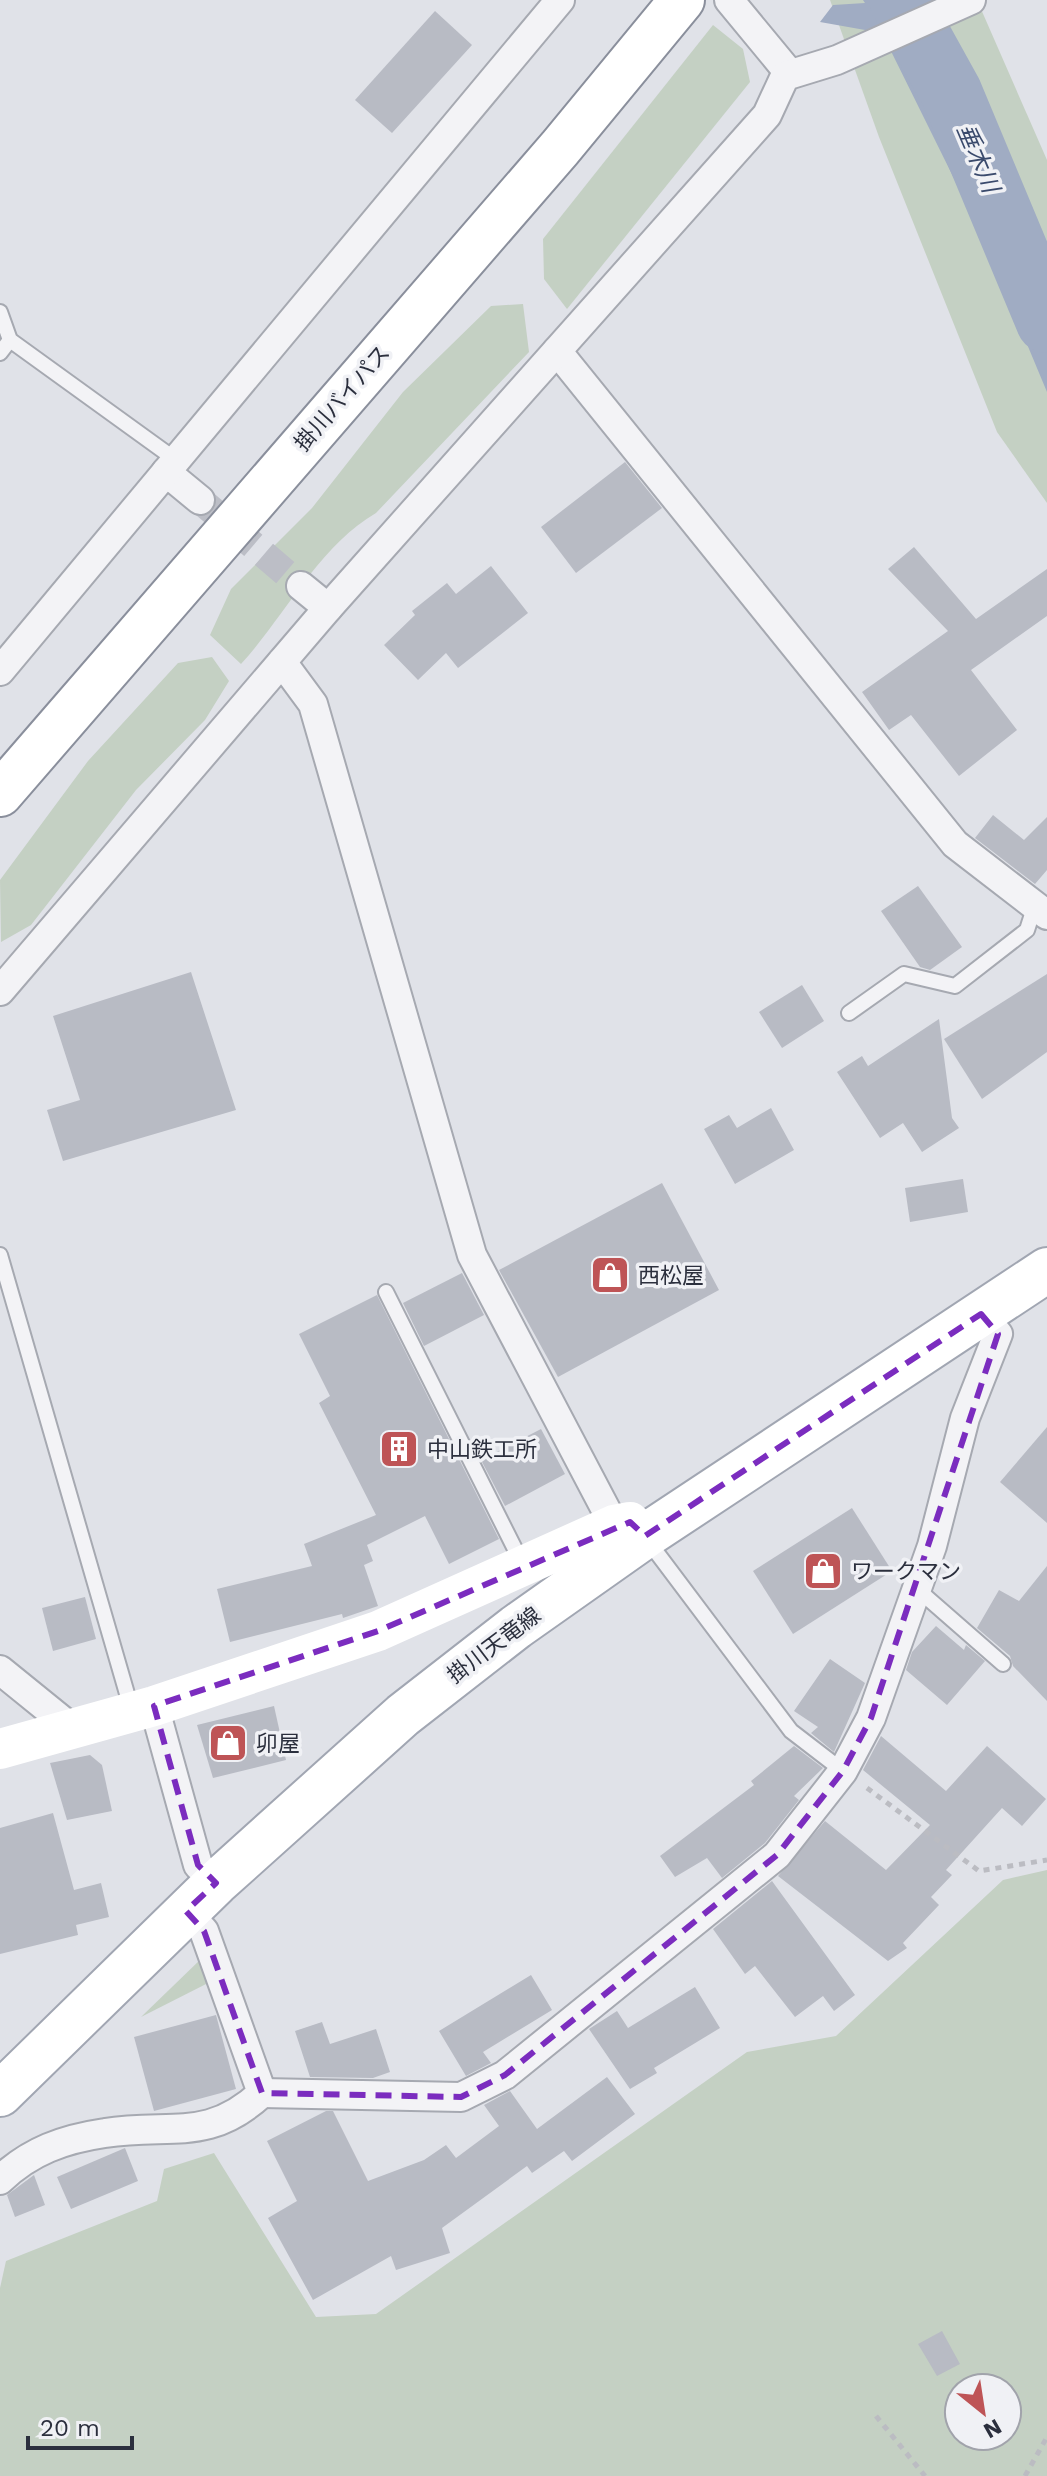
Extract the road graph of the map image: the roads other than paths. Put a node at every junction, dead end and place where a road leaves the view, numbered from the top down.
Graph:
1 (560, 0) edge
2 (729, 0) edge
3 (963, 4) edge
4 (679, 5) edge
5 (790, 74) junction
6 (0, 312) edge
7 (10, 340) junction
8 (557, 351) junction
9 (0, 353) edge
10 (171, 466) junction
11 (200, 500) tunnel mouth
12 (301, 586) tunnel mouth
13 (328, 608) junction
14 (282, 662) junction
15 (0, 671) edge
16 (99, 679) junction
17 (0, 768) edge
18 (0, 794) edge
19 (0, 829) edge
20 (1041, 910) edge
21 (0, 991) edge
22 (849, 1013) dead end
23 (0, 1255) edge
24 (1047, 1270) edge
25 (386, 1292) dead end
26 (981, 1314) junction
27 (629, 1530) junction
28 (522, 1564) junction
29 (916, 1588) junction
30 (1003, 1664) dead end
31 (0, 1670) edge
32 (143, 1709) junction
33 (74, 1730) junction
34 (0, 1749) edge
35 (843, 1771) junction
36 (201, 1897) junction
37 (262, 2093) junction
38 (0, 2094) edge
39 (0, 2180) edge

1 - 10 street
2 - 5 street
3 - 5 street
4 - 16 main road, 掛川バイパス
5 - 8 street
6 - 7 lane
7 - 9 lane
7 - 10 lane
8 - 13 street
8 - 20 street
10 - 11 street
10 - 15 street
12 - 13 street
13 - 14 street
14 - 21 street
14 - 27 street
16 - 17 main road
16 - 18 main road, 掛川バイパス
16 - 19 main road
20 - 22 lane
23 - 32 lane
24 - 26 main road, 掛川天竜線
25 - 28 lane
26 - 27 main road, 掛川天竜線
26 - 29 street
27 - 28 street
27 - 35 lane
27 - 36 main road, 掛川天竜線
28 - 32 street
29 - 30 lane
29 - 35 street
31 - 33 street
32 - 33 street
32 - 36 street
33 - 34 street
35 - 37 street
36 - 37 street
36 - 38 main road, 掛川天竜線
37 - 39 street

